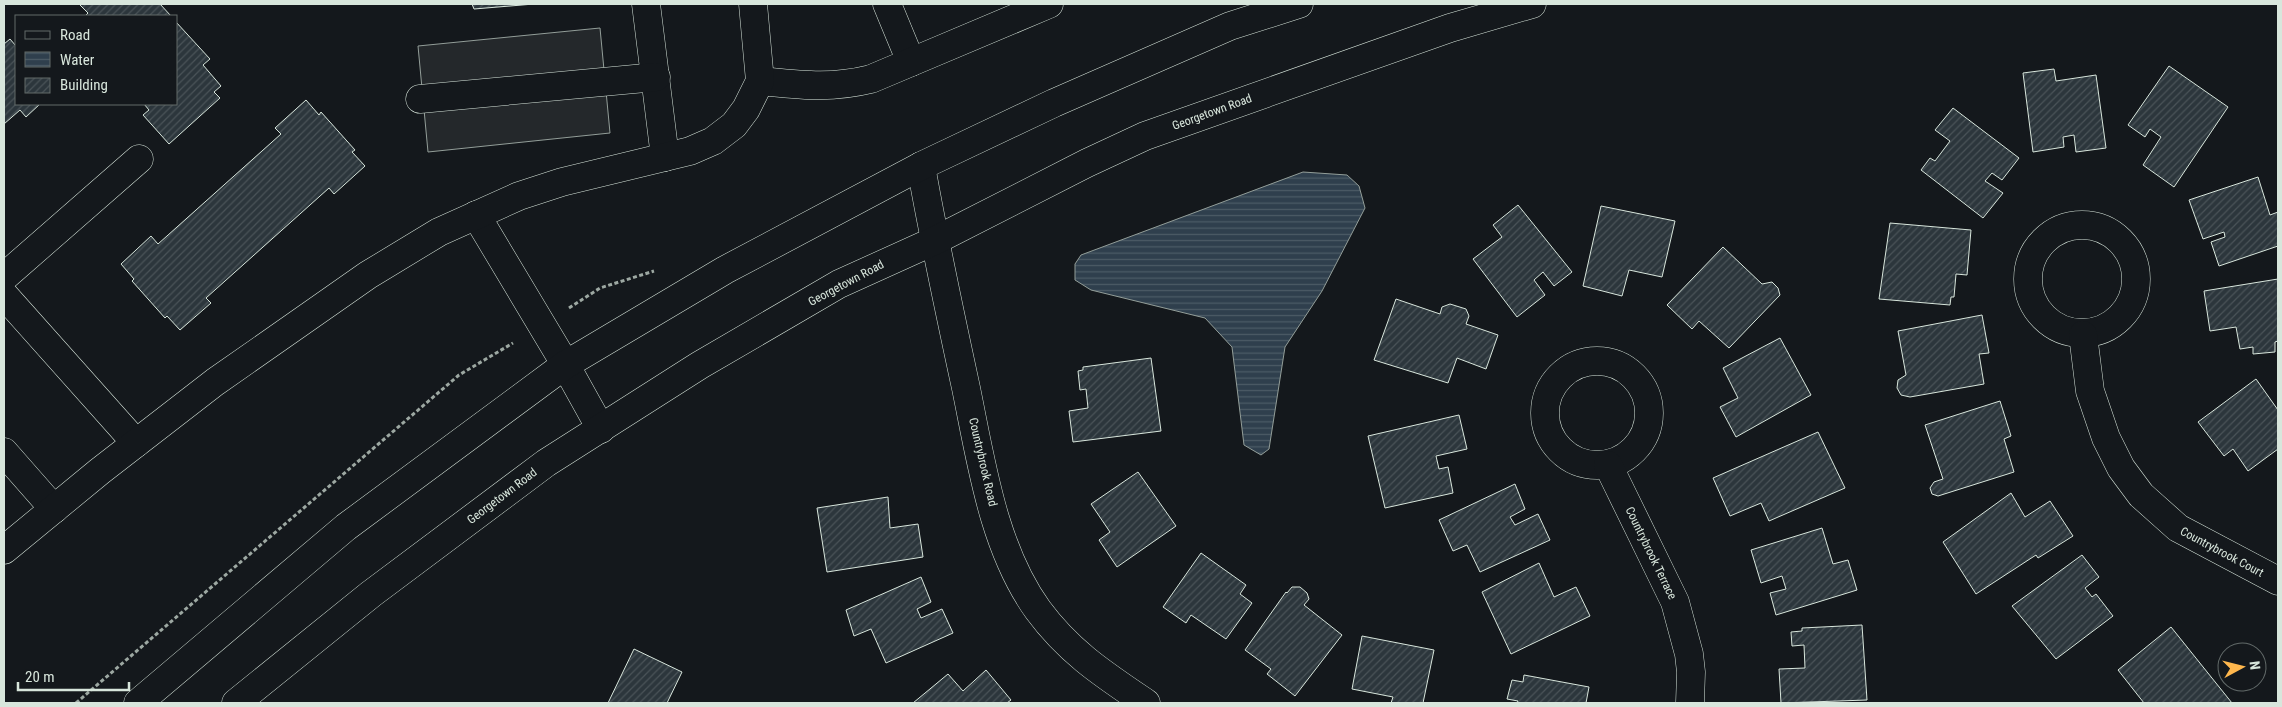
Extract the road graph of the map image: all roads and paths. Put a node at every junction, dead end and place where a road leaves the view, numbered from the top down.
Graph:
1 (646, 4) edge
2 (753, 4) edge
3 (887, 4) edge
4 (1049, 4) edge
5 (1299, 4) edge
6 (1532, 4) edge
7 (911, 62) junction
8 (656, 77) junction
9 (760, 81) junction
10 (420, 99) dead end
11 (665, 157) junction
12 (140, 159) dead end
13 (921, 166) junction
14 (476, 215) junction
15 (934, 241) junction
16 (4, 277) edge
17 (600, 288) dead end
18 (4, 295) edge
19 (542, 326) junction
20 (2083, 335) dead end
21 (565, 365) junction
22 (601, 429) junction
23 (136, 443) junction
24 (4, 452) edge
25 (1608, 465) dead end
26 (54, 509) junction
27 (4, 550) edge
28 (2278, 581) edge
29 (76, 703) edge
30 (138, 703) edge
31 (236, 703) edge
32 (1146, 703) edge
33 (1690, 703) edge

1 - 8 street
2 - 9 street
3 - 7 street
4 - 7 street
5 - 13 street
6 - 15 street, Georgetown Road
7 - 9 street
8 - 10 street
8 - 11 street
9 - 11 street
11 - 14 street
12 - 16 street
13 - 15 street, Countrybrook Road
13 - 21 street
14 - 19 street
14 - 23 street
15 - 22 street, Georgetown Road
15 - 32 street, Countrybrook Road
17 - 19 path
18 - 23 street
19 - 21 street
19 - 29 path
20 - 28 street, Countrybrook Court
21 - 22 street
21 - 30 street
22 - 31 street, Georgetown Road
23 - 26 street
24 - 26 street
25 - 33 street, Countrybrook Terrace
26 - 27 street

